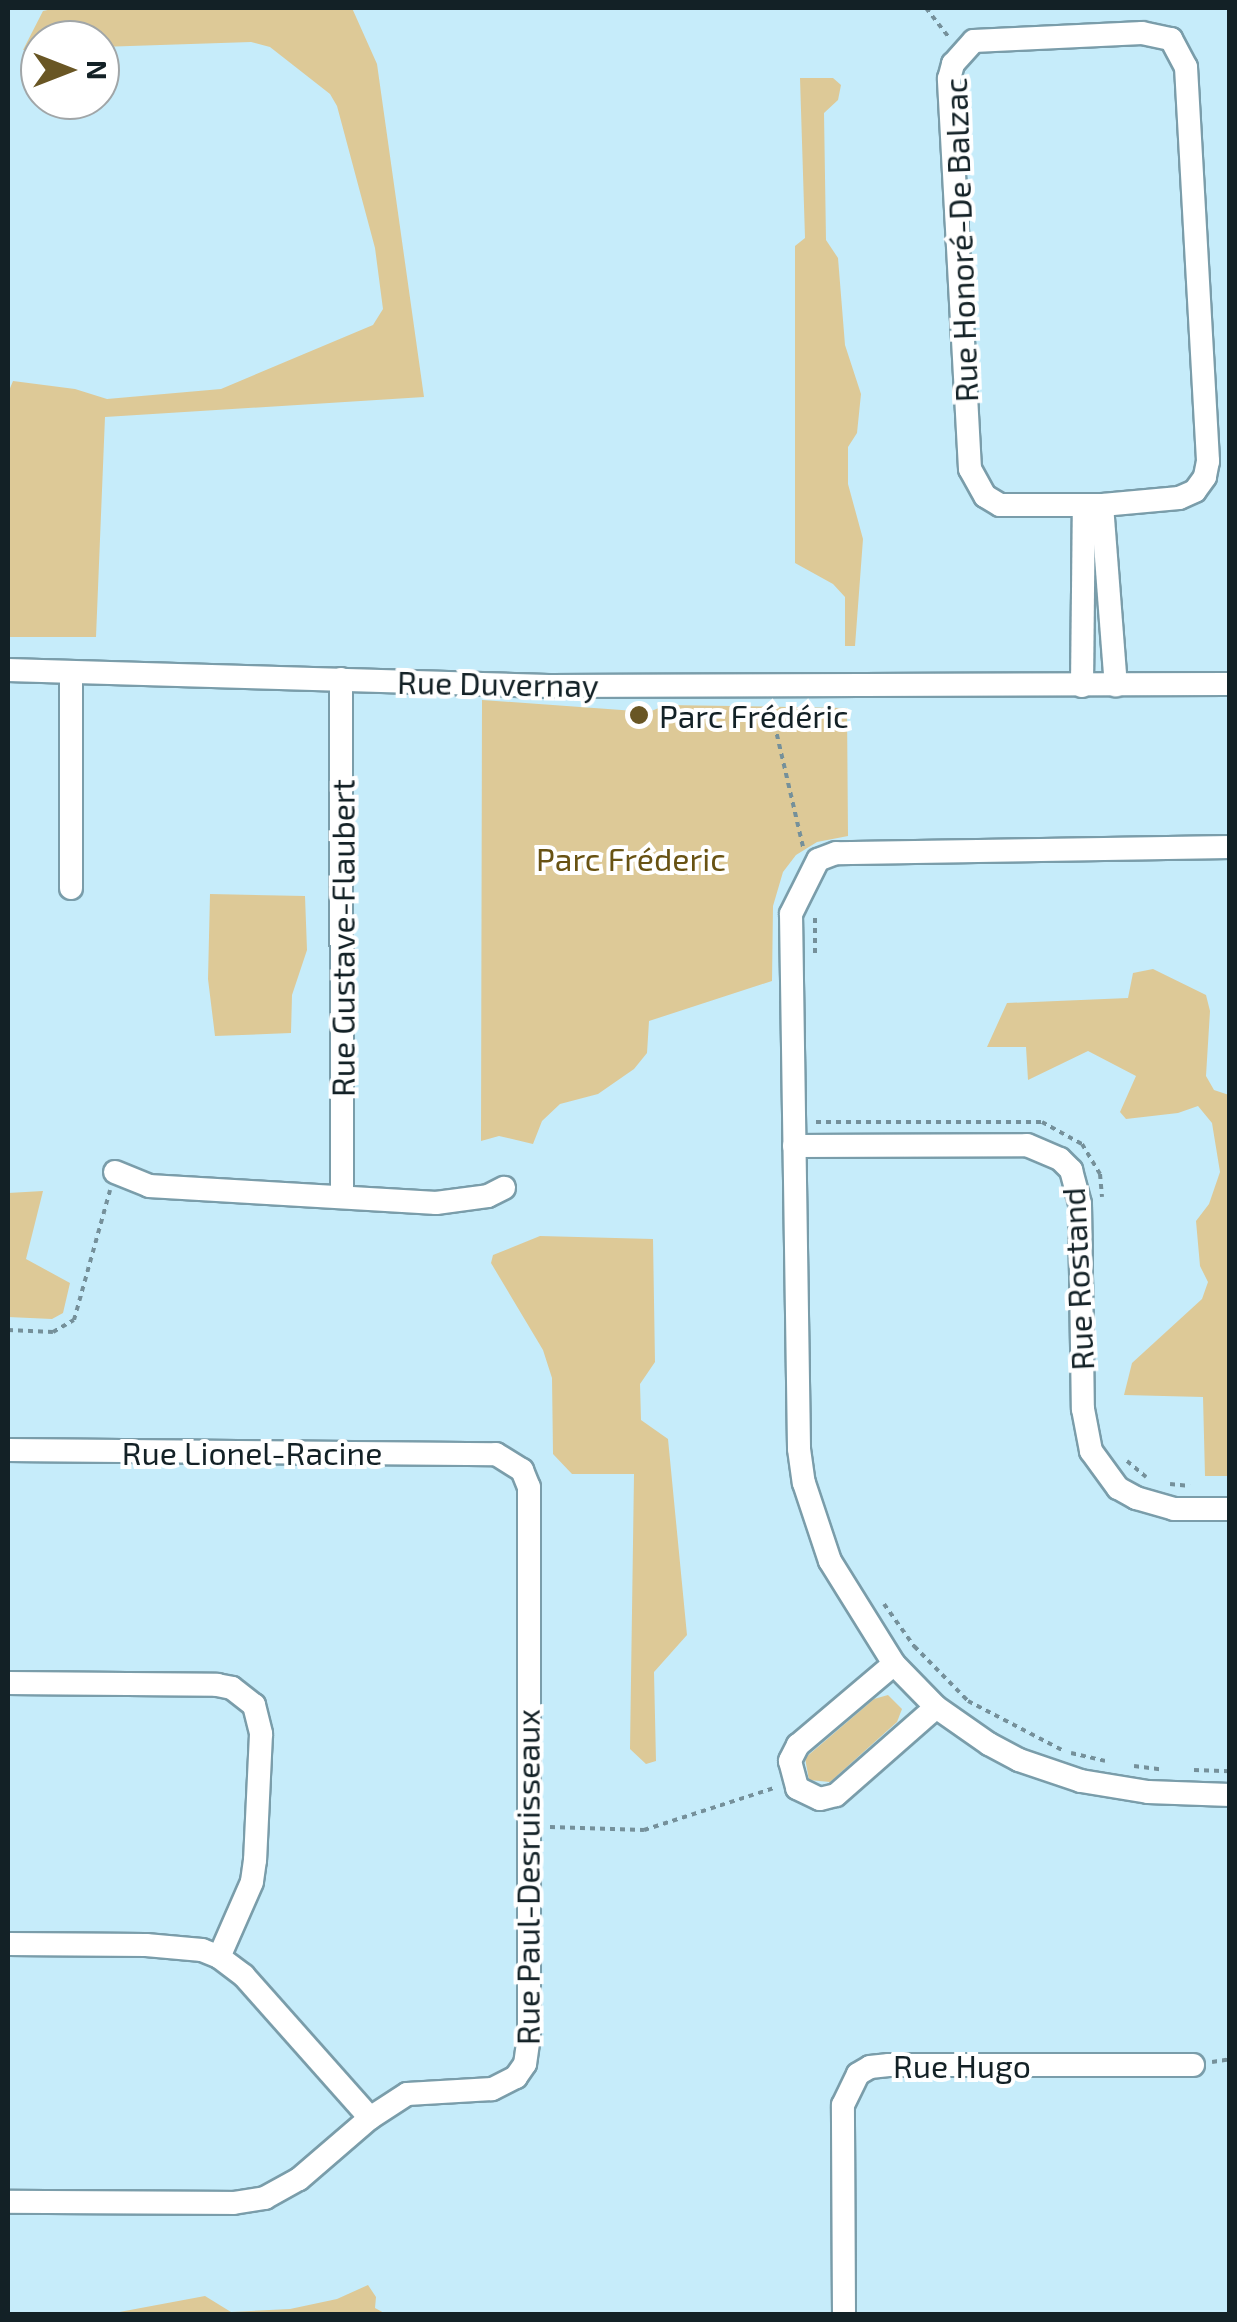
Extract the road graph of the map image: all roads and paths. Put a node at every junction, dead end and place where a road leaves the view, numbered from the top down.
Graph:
1 (926, 8) edge
2 (961, 50) junction
3 (1093, 505) junction
4 (8, 670) edge
5 (71, 672) junction
6 (341, 679) junction
7 (1230, 684) edge
8 (1116, 685) junction
9 (766, 686) junction
10 (1082, 686) junction
11 (1230, 847) edge
12 (810, 870) junction
13 (72, 888) dead end
14 (814, 910) dead end
15 (815, 968) dead end
16 (805, 1146) junction
17 (115, 1172) joint
18 (504, 1188) dead end
19 (342, 1197) junction
20 (1102, 1201) dead end
21 (8, 1330) edge
22 (8, 1450) edge
23 (1120, 1453) dead end
24 (1146, 1478) dead end
25 (1163, 1484) dead end
26 (1190, 1486) dead end
27 (529, 1487) joint
28 (1230, 1509) edge
29 (875, 1591) dead end
30 (894, 1664) junction
31 (8, 1683) edge
32 (936, 1706) junction
33 (1166, 1770) dead end
34 (1182, 1770) dead end
35 (1230, 1771) edge
36 (792, 1780) junction
37 (1230, 1794) edge
38 (527, 1827) junction
39 (8, 1944) edge
40 (219, 1957) junction
41 (1192, 2065) dead end
42 (370, 2118) junction
43 (8, 2202) edge
44 (844, 2314) edge

1 - 2 path
2 - 3 street, Rue Honoré-De Balzac
2 - 3 street, Rue Honoré-De Balzac
3 - 8 street
3 - 10 street
4 - 5 street, Rue Duvernay
5 - 6 street, Rue Duvernay
5 - 13 street
6 - 9 street, Rue Duvernay
6 - 19 street, Rue Gustave-Flaubert
7 - 8 street, Rue Duvernay
8 - 10 street, Rue Duvernay
9 - 10 street, Rue Duvernay
9 - 12 path
11 - 12 street
12 - 16 street
14 - 15 path
16 - 20 path
16 - 28 street, Rue Rostand
16 - 30 street
17 - 19 street
17 - 21 path
18 - 19 street
22 - 27 street, Rue Lionel-Racine
23 - 24 path
25 - 26 path
27 - 38 street, Rue Paul-Desruisseaux
29 - 33 path
30 - 32 street
30 - 36 street
31 - 40 street
32 - 36 street
32 - 37 street
34 - 35 path
36 - 38 path
38 - 42 street, Rue Paul-Desruisseaux
39 - 40 street
40 - 42 street
41 - 44 street, Rue Hugo
42 - 43 street, Rue Paul-Desruisseaux

